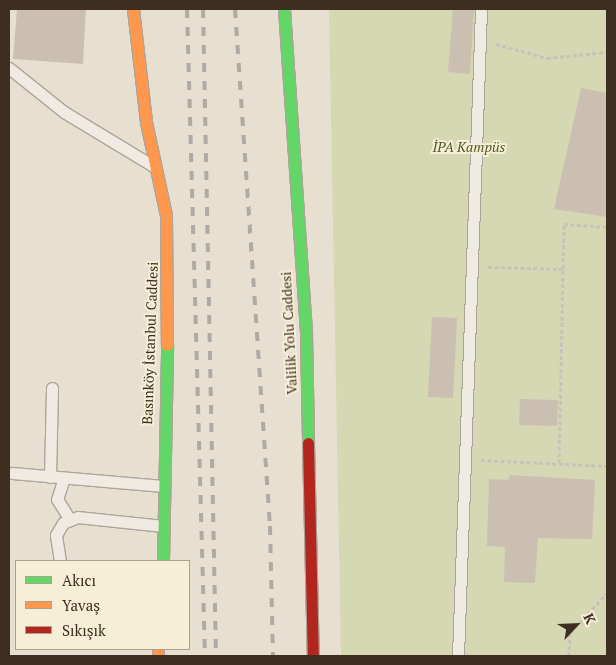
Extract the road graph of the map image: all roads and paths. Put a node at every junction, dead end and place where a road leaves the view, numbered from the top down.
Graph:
1 (133, 9) edge
2 (284, 9) edge
3 (481, 9) edge
4 (479, 42) junction
5 (607, 52) edge
6 (9, 68) edge
7 (156, 168) junction
8 (607, 226) edge
9 (472, 267) junction
10 (563, 269) junction
11 (52, 388) dead end
12 (465, 460) junction
13 (559, 463) junction
14 (607, 466) edge
15 (12, 473) dead end
16 (50, 477) junction
17 (64, 478) junction
18 (163, 486) junction
19 (70, 520) junction
20 (163, 526) junction
21 (60, 560) edge
22 (163, 560) edge
23 (607, 593) edge
24 (313, 656) edge
25 (458, 656) edge
26 (570, 656) edge

1 - 7 main road, Basınköy İstanbul Caddesi
2 - 24 main road, Valilik Yolu Caddesi
3 - 4 lane
4 - 5 path
4 - 9 lane
6 - 7 lane
7 - 18 main road, Basınköy İstanbul Caddesi
8 - 10 path
9 - 10 path
9 - 12 lane
10 - 13 path
11 - 16 lane
12 - 13 path
12 - 25 lane
13 - 14 path
15 - 16 lane
16 - 17 lane
17 - 18 lane
17 - 19 lane
18 - 20 main road, Basınköy İstanbul Caddesi
19 - 20 lane
19 - 21 lane
20 - 22 main road, Basınköy İstanbul Caddesi
23 - 26 path

